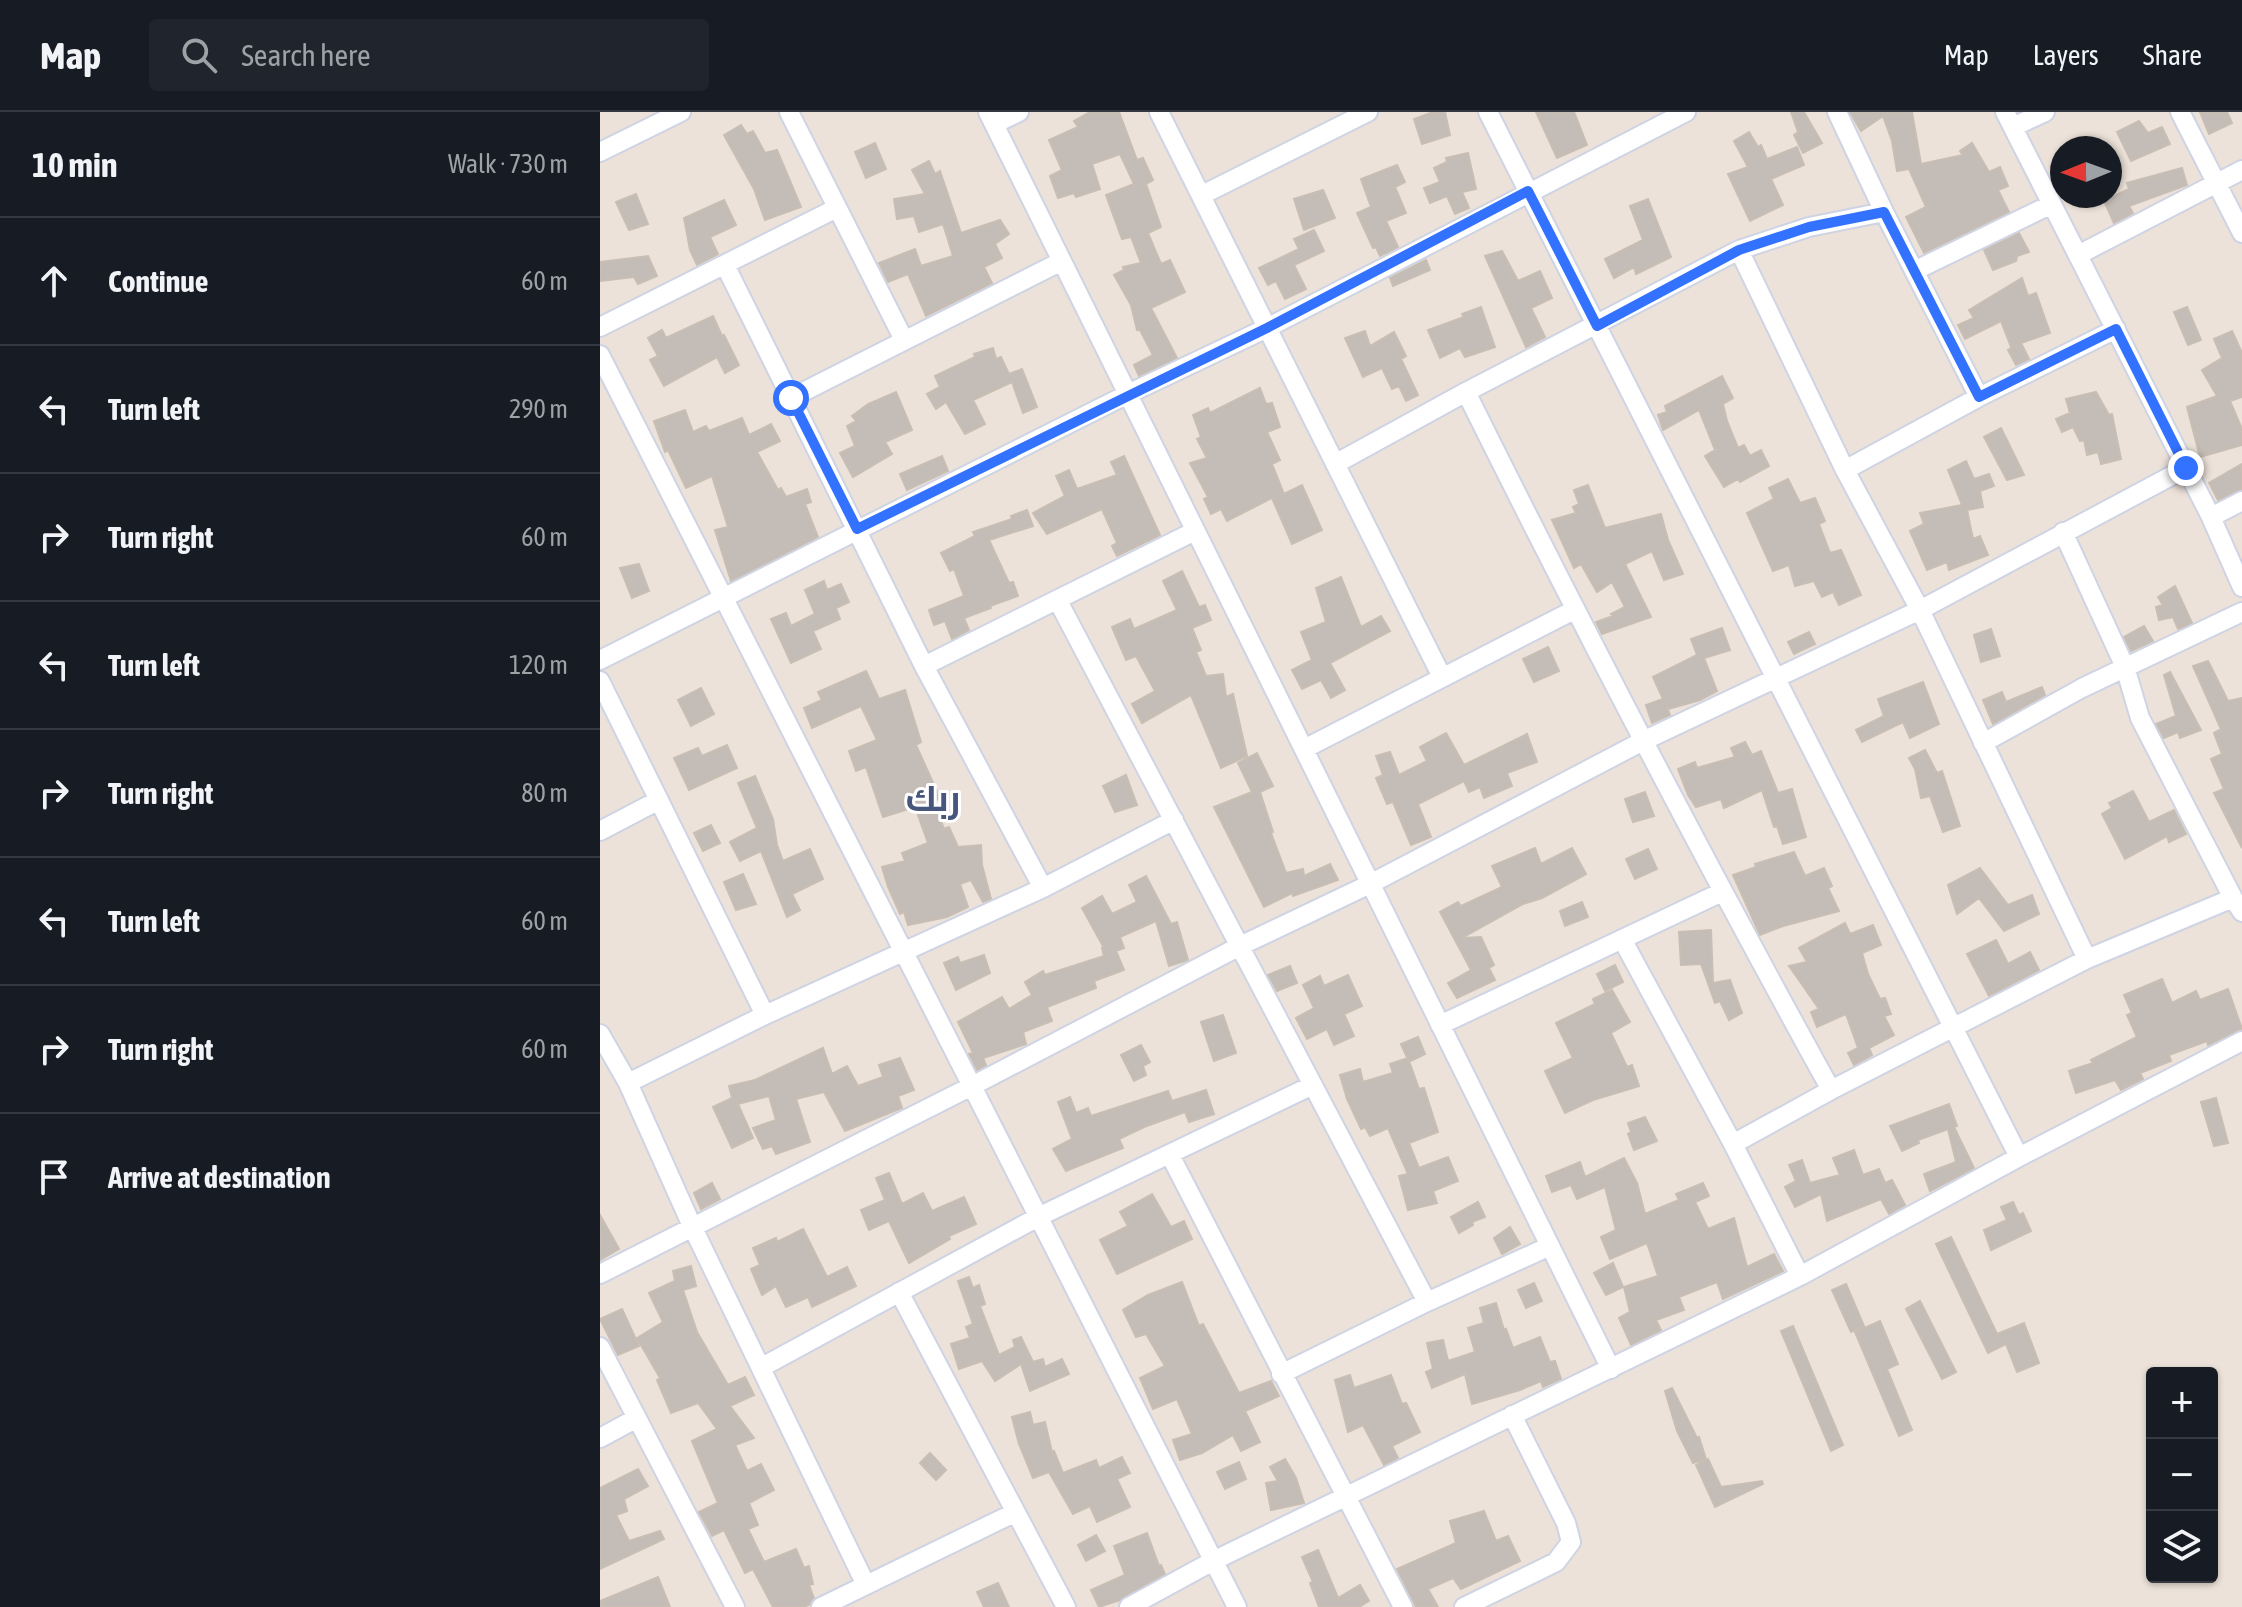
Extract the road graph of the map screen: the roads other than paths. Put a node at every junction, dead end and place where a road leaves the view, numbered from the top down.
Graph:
1 (681, 112) edge
2 (789, 112) edge
3 (1019, 112) edge
4 (1159, 112) edge
5 (1368, 112) edge
6 (1488, 112) edge
7 (1686, 112) edge
8 (1837, 112) edge
9 (2045, 112) edge
10 (2180, 112) edge
11 (991, 118) edge
12 (1330, 120) edge
13 (2009, 120) edge
14 (600, 152) edge
15 (2242, 170) edge
16 (2217, 183) junction
17 (1528, 191) junction
18 (1202, 195) junction
19 (2050, 200) edge
20 (2050, 205) edge
21 (837, 208) junction
22 (2054, 208) edge
23 (1884, 212) junction
24 (2242, 233) edge
25 (1739, 250) junction
26 (2078, 255) junction
27 (1062, 261) junction
28 (725, 265) junction
29 (1914, 271) junction
30 (1597, 326) junction
31 (600, 327) edge
32 (1267, 328) junction
33 (2116, 329) junction
34 (904, 340) junction
35 (600, 355) edge
36 (1466, 392) junction
37 (1128, 394) junction
38 (1979, 397) junction
39 (791, 398) junction
40 (1335, 464) junction
41 (2186, 468) junction
42 (1845, 470) junction
43 (2242, 501) edge
44 (2211, 517) junction
45 (857, 529) junction
46 (1195, 531) junction
47 (2063, 532) junction
48 (2242, 587) edge
49 (723, 597) junction
50 (1058, 601) junction
51 (1574, 610) junction
52 (1920, 610) junction
53 (2242, 612) edge
54 (600, 660) edge
55 (924, 666) junction
56 (2125, 667) junction
57 (1442, 677) junction
58 (1775, 678) junction
59 (600, 681) edge
60 (1643, 741) junction
61 (1983, 743) junction
62 (1304, 749) junction
63 (659, 800) junction
64 (1174, 820) junction
65 (600, 831) edge
66 (1370, 884) junction
67 (1043, 888) junction
68 (1722, 892) junction
69 (2237, 905) edge
70 (1622, 939) junction
71 (1240, 946) junction
72 (904, 953) junction
73 (2087, 959) junction
74 (765, 1015) junction
75 (1440, 1025) junction
76 (1952, 1026) junction
77 (600, 1034) edge
78 (2242, 1041) edge
79 (628, 1083) junction
80 (1313, 1085) junction
81 (972, 1086) junction
82 (1831, 1090) junction
83 (1733, 1144) junction
84 (1170, 1155) junction
85 (2019, 1157) junction
86 (1038, 1217) junction
87 (692, 1226) junction
88 (1550, 1246) junction
89 (600, 1274) edge
90 (1800, 1276) junction
91 (899, 1292) junction
92 (1427, 1302) junction
93 (600, 1347) edge
94 (762, 1367) junction
95 (1611, 1369) junction
96 (1281, 1374) junction
97 (1512, 1415) junction
98 (637, 1418) junction
99 (600, 1438) edge
100 (1346, 1498) junction
101 (1014, 1513) junction
102 (1213, 1561) junction
103 (866, 1585) junction
104 (735, 1607) edge
105 (821, 1607) edge
106 (1066, 1607) edge
107 (1129, 1607) edge
108 (1237, 1607) edge
109 (1403, 1607) edge
110 (1464, 1607) edge

1 - 14 street
2 - 21 street
3 - 11 street
4 - 18 street
5 - 12 street
6 - 17 street
7 - 17 street
8 - 23 street
9 - 13 street
10 - 16 street
11 - 27 street
12 - 18 street
13 - 19 street
15 - 16 street
16 - 24 street
16 - 26 street
17 - 30 street
17 - 32 street
18 - 32 street
20 - 29 street
21 - 28 street
21 - 34 street
22 - 26 street
23 - 25 street
23 - 29 street
25 - 30 street
25 - 42 street
26 - 33 street
27 - 34 street
27 - 37 street
28 - 31 street
28 - 39 street
29 - 38 street
30 - 36 street
30 - 58 street
32 - 37 street
32 - 40 street
33 - 38 street
33 - 41 street
34 - 39 street
35 - 49 street
36 - 40 street
36 - 51 street
37 - 45 street
37 - 46 street
38 - 42 street
39 - 45 street
40 - 57 street
41 - 44 street
41 - 47 street
42 - 52 street
43 - 44 street
44 - 48 street
45 - 49 street
45 - 55 street
46 - 50 street
46 - 62 street
47 - 52 street
47 - 56 street
49 - 54 street
49 - 72 street
50 - 55 street
50 - 64 street
51 - 57 street
51 - 60 street
52 - 58 street
52 - 61 street
53 - 56 street
55 - 67 street
56 - 61 street
56 - 69 street
57 - 62 street
58 - 60 street
58 - 76 street
59 - 63 street
60 - 66 street
60 - 68 street
61 - 73 street
62 - 66 street
63 - 65 street
63 - 74 street
64 - 67 street
64 - 71 street
66 - 71 street
66 - 75 street
67 - 72 street
68 - 70 street
68 - 82 street
69 - 73 street
70 - 75 street
70 - 83 street
71 - 80 street
71 - 81 street
72 - 74 street
72 - 81 street
73 - 76 street
74 - 79 street
75 - 88 street
76 - 82 street
76 - 85 street
77 - 79 street
78 - 85 street
79 - 87 street
80 - 84 street
80 - 92 street
81 - 86 street
81 - 87 street
82 - 83 street
83 - 90 street
84 - 86 street
84 - 96 street
85 - 90 street
86 - 91 street
86 - 102 street
87 - 89 street
87 - 94 street
88 - 92 street
88 - 95 street
90 - 95 street
91 - 94 street
91 - 101 street
92 - 96 street
93 - 98 street
94 - 103 street
95 - 97 street
96 - 100 street
97 - 100 street
97 - 110 street
98 - 99 street
98 - 104 street
100 - 102 street
100 - 109 street
101 - 103 street
101 - 106 street
102 - 107 street
102 - 108 street
103 - 105 street

